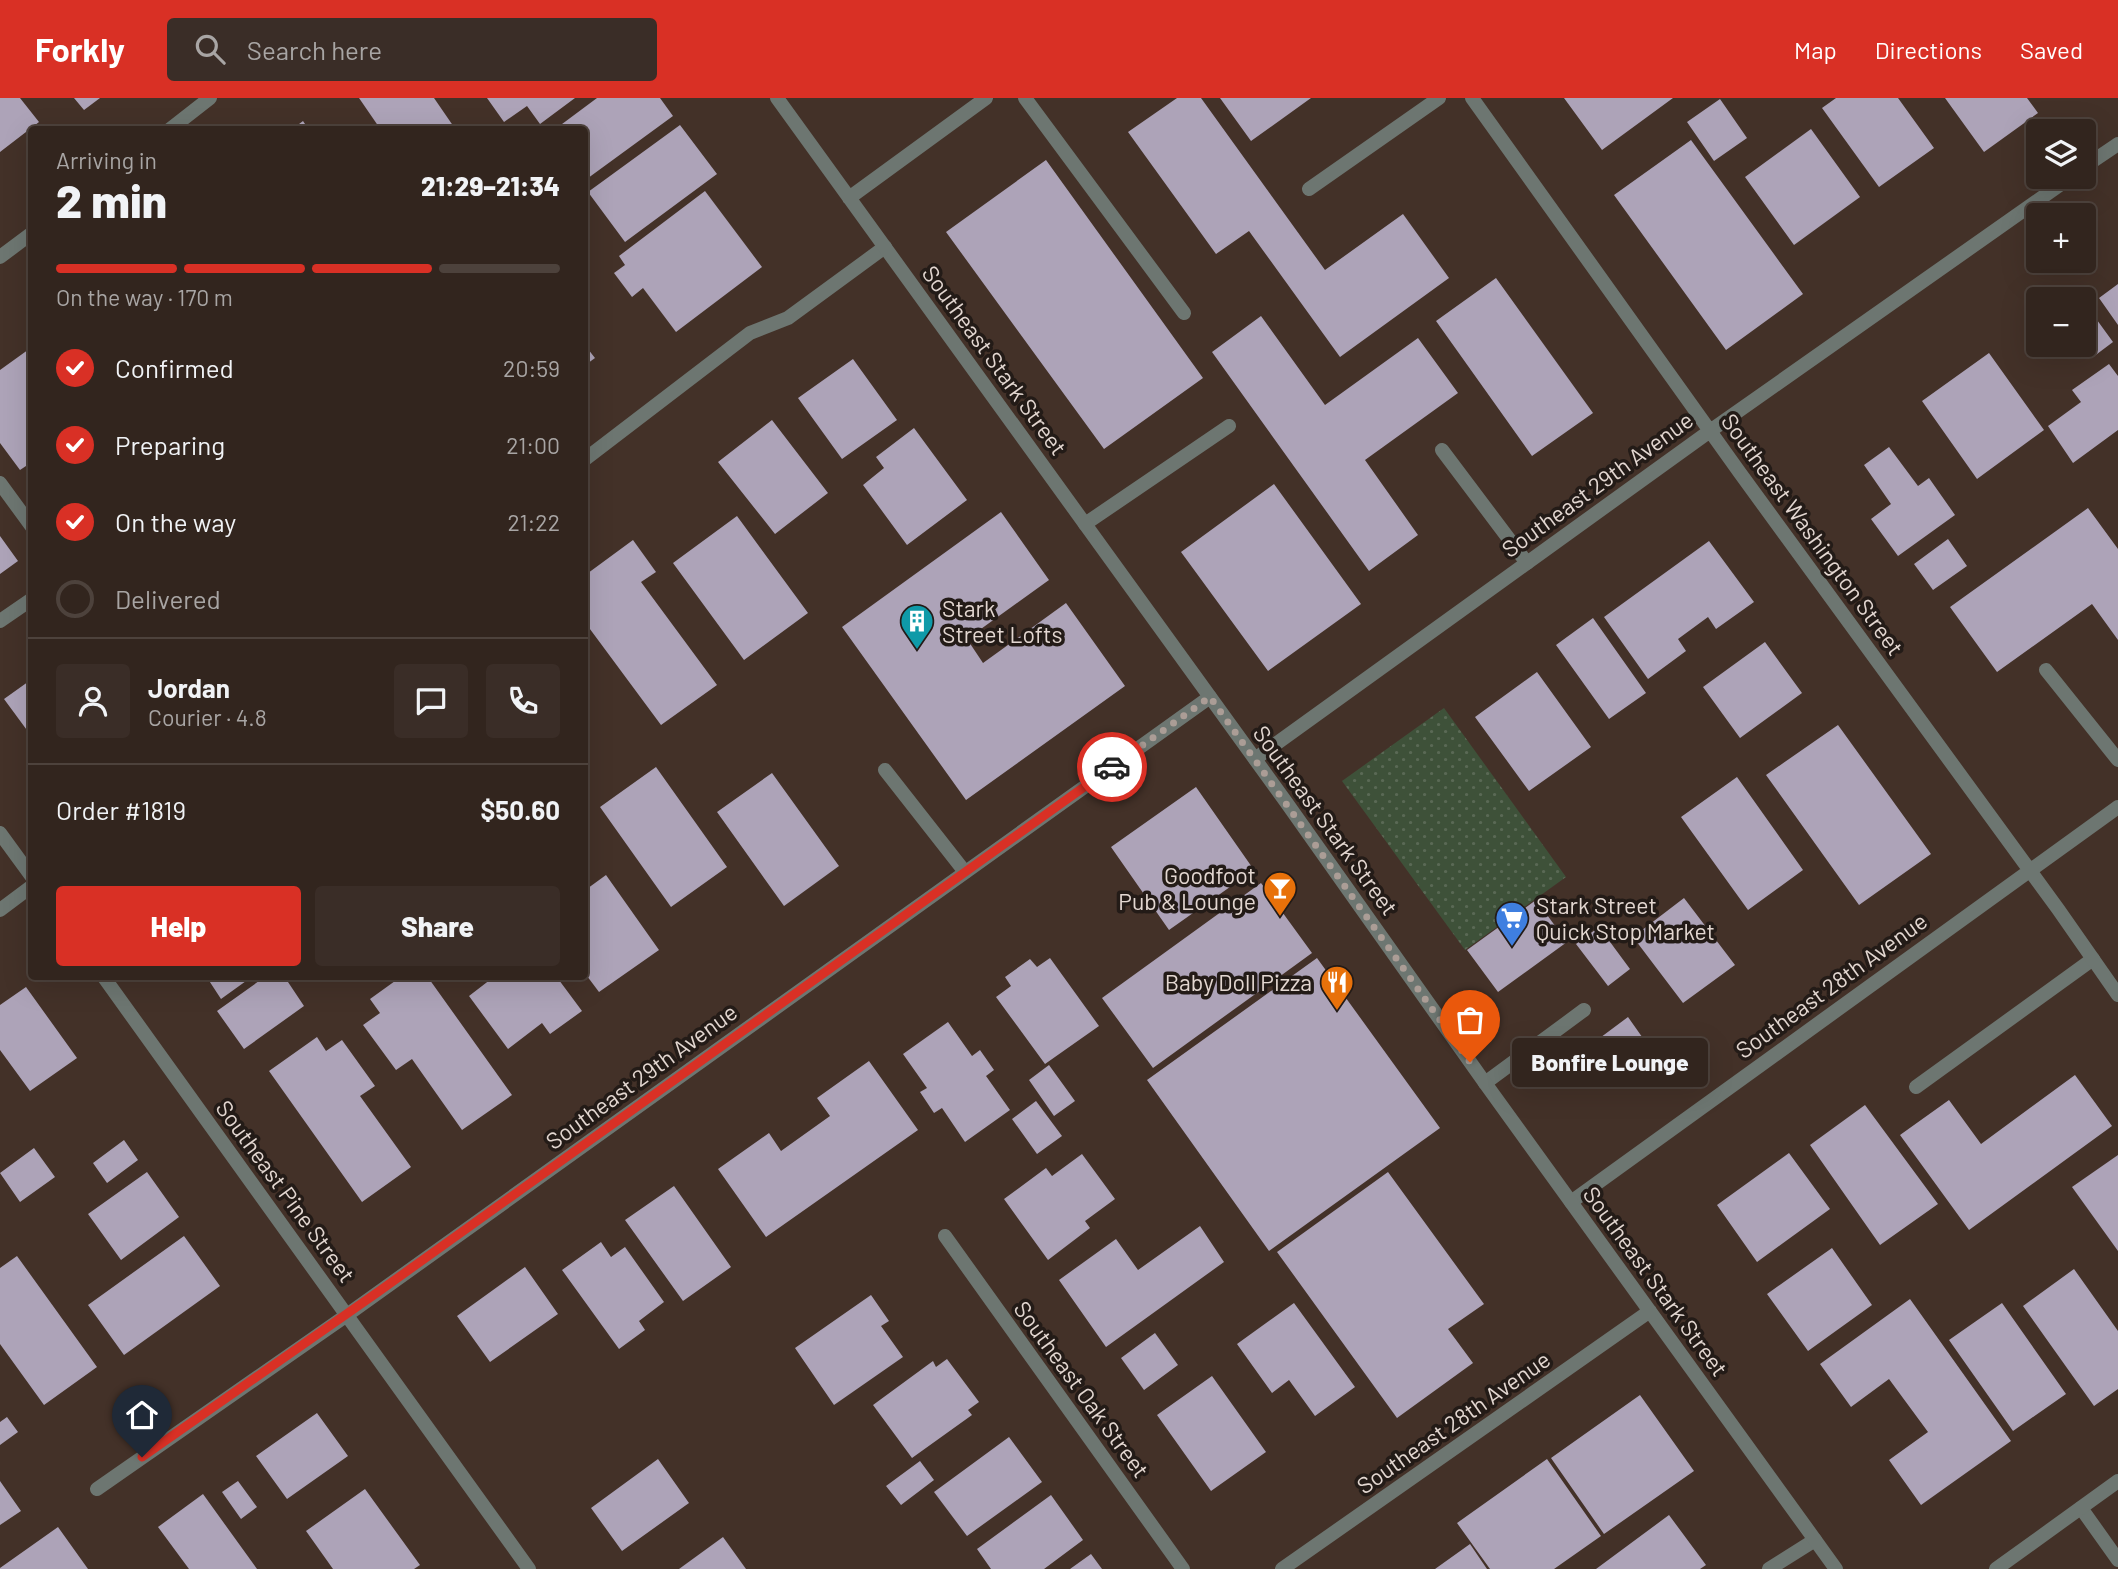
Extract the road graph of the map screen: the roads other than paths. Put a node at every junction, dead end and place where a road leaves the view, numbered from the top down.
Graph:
1 (210, 98) edge
2 (777, 98) edge
3 (986, 98) edge
4 (1025, 98) edge
5 (1439, 98) edge
6 (1472, 98) edge
7 (174, 126) edge
8 (2118, 144) edge
9 (2096, 159) edge
10 (2054, 189) edge
11 (1309, 190) dead end
12 (849, 198) junction
13 (28, 236) edge
14 (885, 247) junction
15 (0, 257) edge
16 (1184, 313) dead end
17 (1229, 426) dead end
18 (1710, 431) junction
19 (1442, 450) dead end
20 (588, 457) edge
21 (0, 483) edge
22 (28, 522) edge
23 (1085, 524) junction
24 (1527, 563) junction
25 (28, 602) edge
26 (0, 621) edge
27 (2046, 670) dead end
28 (1210, 697) junction
29 (1255, 759) junction
30 (2118, 760) edge
31 (885, 770) dead end
32 (2118, 807) edge
33 (0, 833) edge
34 (2029, 870) junction
35 (28, 872) edge
36 (965, 872) junction
37 (28, 889) edge
38 (0, 910) edge
39 (2094, 960) junction
40 (106, 980) edge
41 (2118, 995) edge
42 (1584, 1010) dead end
43 (1485, 1083) junction
44 (1916, 1087) dead end
45 (1572, 1202) junction
46 (945, 1236) dead end
47 (1650, 1311) junction
48 (347, 1315) junction
49 (2118, 1481) edge
50 (97, 1489) dead end
51 (2081, 1508) junction
52 (1815, 1540) junction
53 (2118, 1560) edge
54 (529, 1569) edge
55 (1182, 1569) edge
56 (1282, 1569) edge
57 (1769, 1569) edge
58 (1836, 1569) edge
59 (1996, 1569) edge

1 - 7 street
2 - 12 street, Southeast Stark Street
3 - 12 street
4 - 16 street
5 - 11 street
6 - 18 street, Southeast Washington Street
8 - 9 street
10 - 18 street, Southeast 29th Avenue
12 - 14 street, Southeast Stark Street
13 - 15 street
14 - 20 street
14 - 23 street, Southeast Stark Street
17 - 23 street
18 - 24 street, Southeast 29th Avenue
18 - 34 street, Southeast Washington Street
19 - 24 street
21 - 22 street
23 - 28 street, Southeast Stark Street
24 - 29 street, Southeast 29th Avenue
25 - 26 street
27 - 30 street
28 - 29 street, Southeast Stark Street
28 - 36 street, Southeast 29th Avenue
29 - 43 street, Southeast Stark Street
31 - 36 street
32 - 34 street, Southeast 28th Avenue
33 - 35 street
34 - 39 street, Southeast Washington Street
34 - 45 street, Southeast 28th Avenue
36 - 48 street, Southeast 29th Avenue
37 - 38 street
39 - 41 street, Southeast Washington Street
39 - 44 street
40 - 48 street, Southeast Pine Street
42 - 43 street
43 - 45 street, Southeast Stark Street
45 - 47 street, Southeast Stark Street
46 - 55 street, Southeast Oak Street
47 - 52 street, Southeast Stark Street
47 - 56 street, Southeast 28th Avenue
48 - 50 street, Southeast 29th Avenue
48 - 54 street, Southeast Pine Street
49 - 51 street
51 - 53 street
51 - 59 street
52 - 57 street
52 - 58 street, Southeast Stark Street

